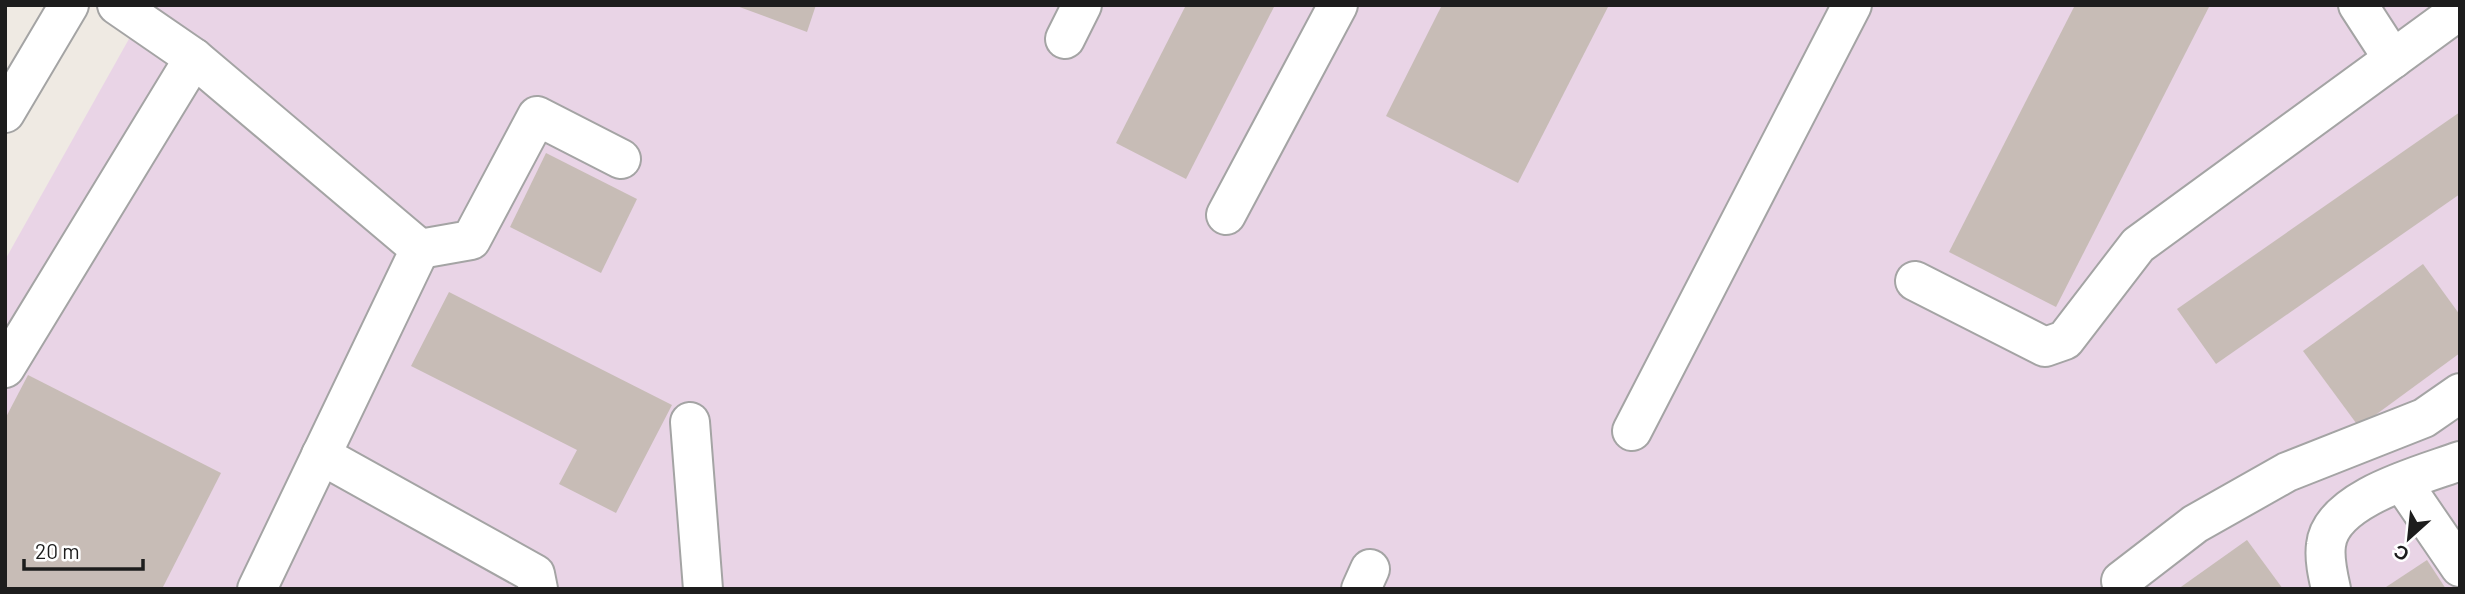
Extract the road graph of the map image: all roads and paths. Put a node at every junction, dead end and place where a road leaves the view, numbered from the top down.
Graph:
1 (69, 5) edge
2 (117, 5) edge
3 (1082, 5) edge
4 (1338, 5) edge
5 (1852, 5) edge
6 (2358, 5) edge
7 (2460, 10) edge
8 (1065, 39) dead end
9 (194, 58) junction
10 (2393, 59) junction
11 (5, 113) edge
12 (621, 159) dead end
13 (1226, 215) dead end
14 (420, 249) junction
15 (1915, 281) dead end
16 (5, 368) edge
17 (2460, 393) edge
18 (690, 422) dead end
19 (1632, 431) dead end
20 (321, 455) junction
21 (2460, 461) edge
22 (2402, 482) junction
23 (2460, 567) edge
24 (2121, 581) dead end
25 (257, 589) edge
26 (538, 589) edge
27 (703, 589) edge
28 (2331, 589) edge

1 - 11 street
2 - 9 street
3 - 8 street
4 - 13 street
5 - 19 street
6 - 10 street
7 - 10 street
9 - 14 street
9 - 16 street
10 - 15 street
12 - 14 street
14 - 20 street
17 - 24 street
18 - 27 street
20 - 25 street
20 - 26 street
21 - 22 street
22 - 23 street
22 - 28 street

